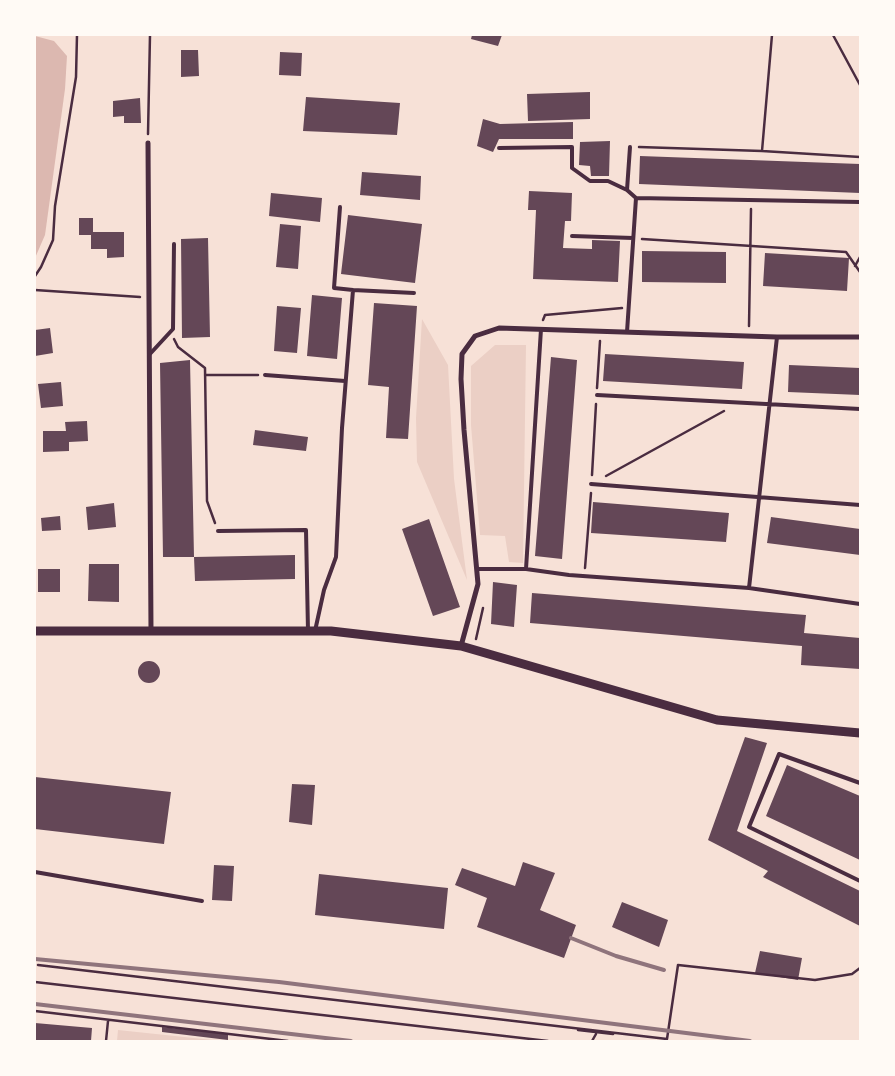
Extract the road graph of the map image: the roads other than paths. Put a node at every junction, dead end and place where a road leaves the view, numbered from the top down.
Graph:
1 (148, 143) road end
2 (630, 147) road end
3 (499, 148) dead end
4 (627, 190) junction
5 (636, 198) junction
6 (860, 202) edge
7 (340, 207) dead end
8 (572, 236) dead end
9 (633, 238) junction
10 (174, 244) dead end
11 (353, 290) junction
12 (414, 294) dead end
13 (541, 329) junction
14 (627, 332) junction
15 (777, 336) junction
16 (860, 337) edge
17 (149, 354) junction
18 (265, 376) road end
19 (346, 381) junction
20 (596, 395) road end
21 (771, 404) junction
22 (860, 409) edge
23 (591, 484) road end
24 (760, 498) junction
25 (860, 505) edge
26 (218, 532) road end
27 (477, 569) junction
28 (526, 570) junction
29 (749, 588) junction
30 (860, 604) edge
31 (151, 630) junction
32 (35, 631) edge
33 (312, 631) junction
34 (461, 646) junction
35 (860, 733) edge
36 (860, 783) edge
37 (35, 872) edge
38 (860, 881) edge
39 (202, 901) dead end

1 - 17 street
2 - 4 lane
3 - 4 lane
4 - 5 lane
5 - 6 lane
5 - 9 lane
7 - 11 lane
8 - 9 lane
9 - 14 lane
10 - 17 lane
11 - 12 lane
11 - 19 lane
13 - 14 street
13 - 27 street
13 - 28 lane
14 - 15 street
15 - 16 street
15 - 21 lane
17 - 31 street
18 - 19 lane
19 - 33 lane
20 - 21 lane
21 - 22 lane
21 - 24 lane
23 - 24 lane
24 - 25 lane
24 - 29 lane
26 - 33 lane
27 - 28 lane
27 - 34 street
28 - 29 lane
29 - 30 lane
31 - 32 street
31 - 33 street
33 - 34 street
34 - 35 street
36 - 38 lane
37 - 39 lane

